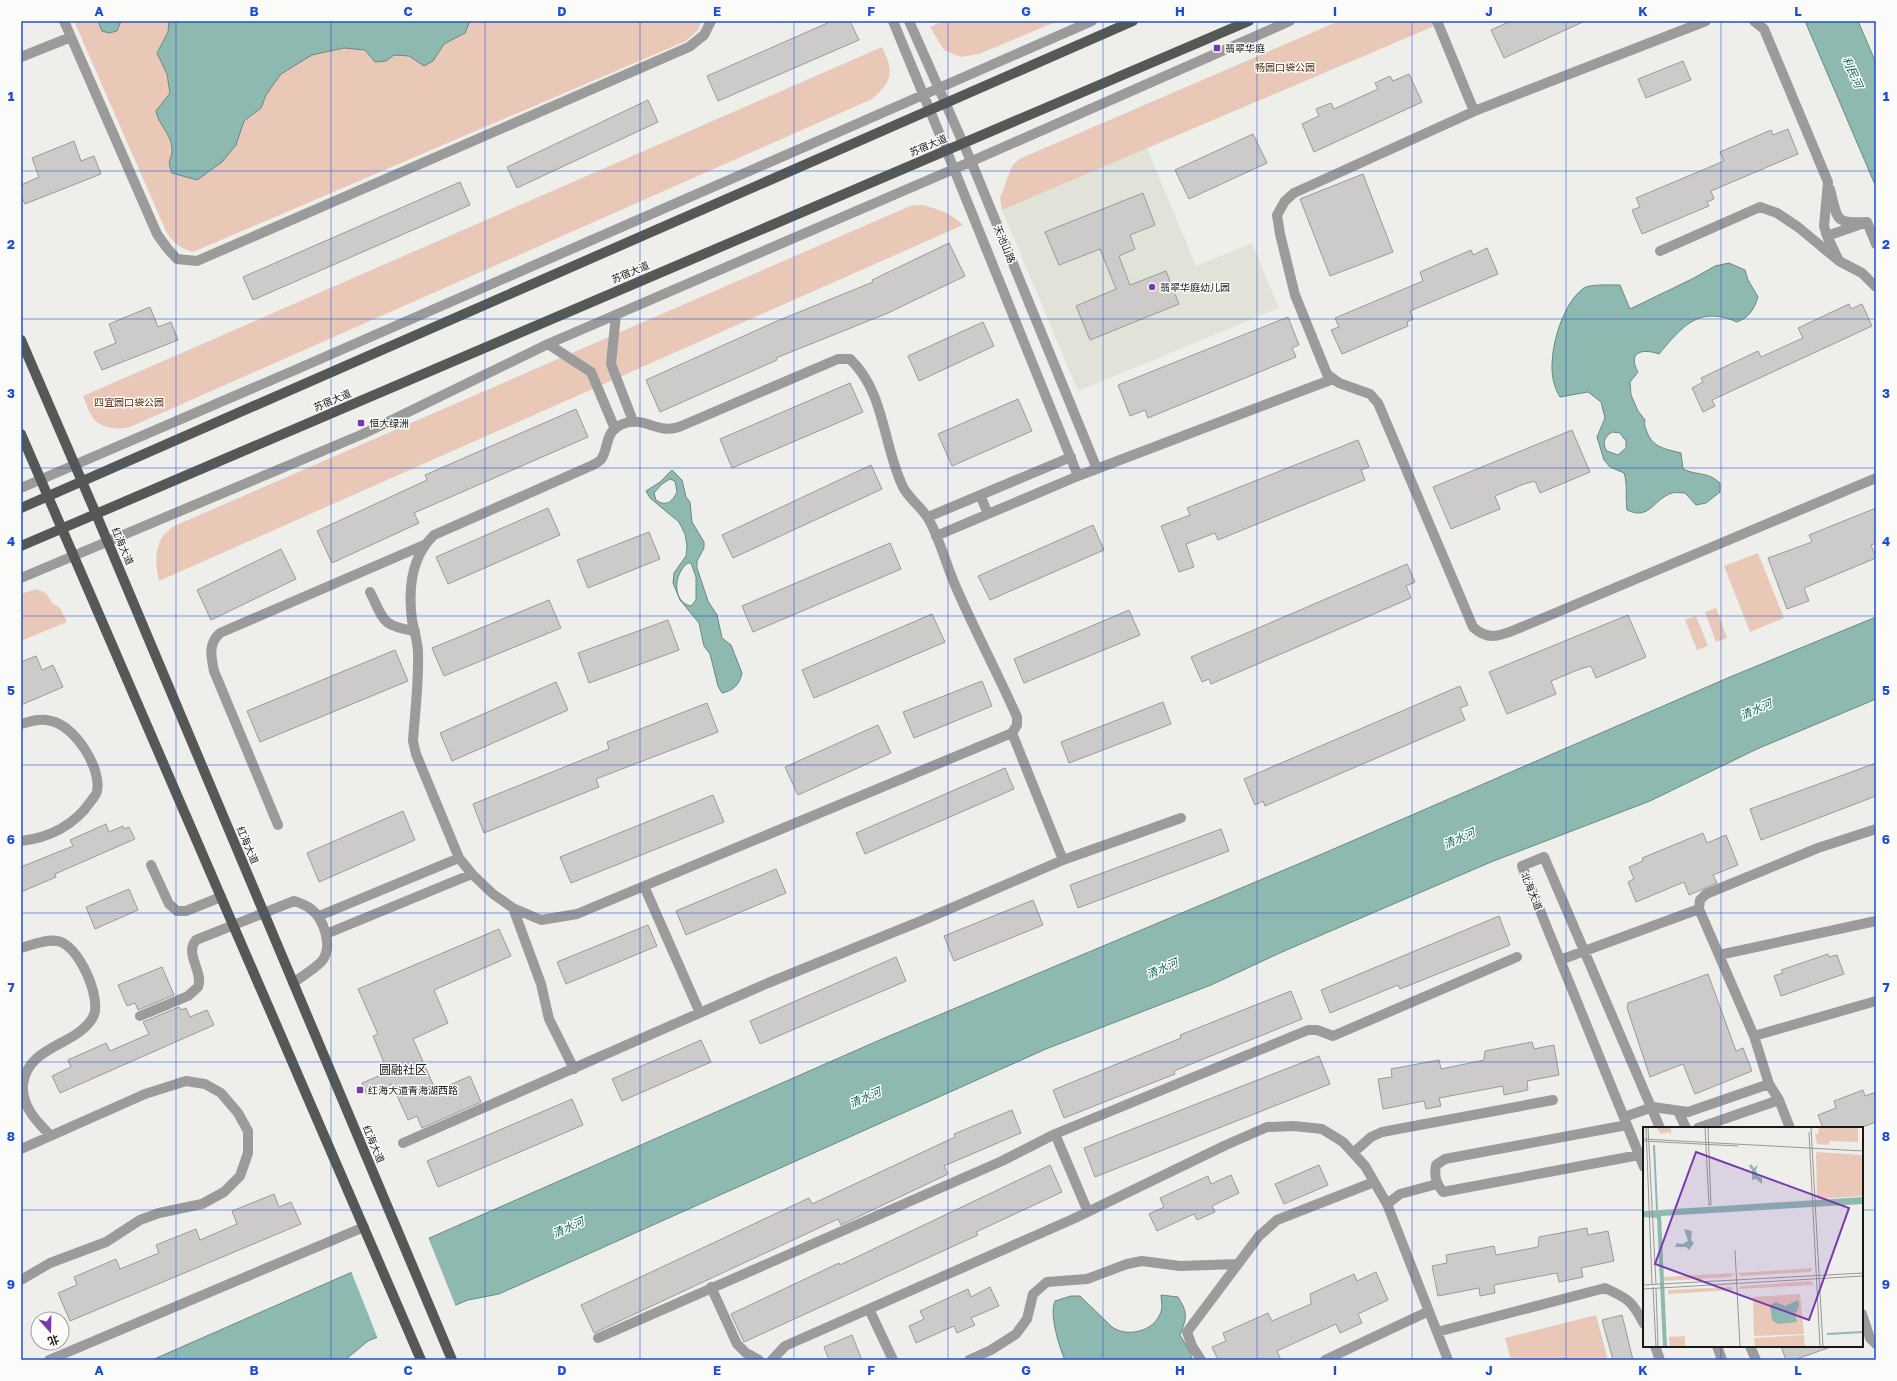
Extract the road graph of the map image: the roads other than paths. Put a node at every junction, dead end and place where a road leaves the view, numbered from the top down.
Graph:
1 (64, 21) edge
2 (710, 21) edge
3 (892, 21) edge
4 (909, 21) edge
5 (1092, 21) edge
6 (1132, 21) edge
7 (1249, 21) edge
8 (1290, 21) edge
9 (1437, 21) edge
10 (1706, 21) edge
11 (1754, 21) edge
12 (71, 37) junction
13 (21, 57) edge
14 (938, 87) junction
15 (923, 94) junction
16 (945, 103) junction
17 (930, 110) junction
18 (1474, 111) junction
19 (962, 143) junction
20 (946, 150) junction
21 (971, 161) junction
22 (954, 169) junction
23 (1828, 182) junction
24 (1867, 222) junction
25 (1827, 236) junction
26 (1876, 244) edge
27 (1660, 251) dead end
28 (1839, 261) junction
29 (1876, 287) edge
30 (616, 315) junction
31 (21, 340) edge
32 (548, 344) junction
33 (1333, 379) junction
34 (633, 421) junction
35 (615, 429) junction
36 (21, 434) edge
37 (1071, 457) junction
38 (75, 466) junction
39 (1097, 469) junction
40 (1078, 476) junction
41 (1876, 478) edge
42 (41, 480) junction
43 (81, 481) junction
44 (21, 488) edge
45 (48, 496) junction
46 (980, 496) junction
47 (21, 508) edge
48 (96, 514) junction
49 (988, 514) junction
50 (928, 517) junction
51 (62, 529) junction
52 (936, 536) junction
53 (108, 541) junction
54 (424, 545) junction
55 (21, 546) edge
56 (73, 556) junction
57 (21, 578) edge
58 (370, 592) dead end
59 (415, 631) junction
60 (21, 724) edge
61 (1012, 733) junction
62 (1181, 818) dead end
63 (278, 826) dead end
64 (1876, 829) edge
65 (21, 840) edge
66 (459, 858) junction
67 (1063, 860) junction
68 (151, 865) dead end
69 (472, 874) junction
70 (644, 886) junction
71 (221, 897) junction
72 (513, 908) junction
73 (1699, 909) junction
74 (264, 914) junction
75 (319, 916) junction
76 (1876, 922) edge
77 (234, 926) junction
78 (326, 934) junction
79 (21, 948) edge
80 (1585, 951) junction
81 (1719, 955) junction
82 (1517, 957) dead end
83 (1560, 960) junction
84 (294, 983) junction
85 (1876, 1001) edge
86 (700, 1013) junction
87 (140, 1016) dead end
88 (1754, 1036) junction
89 (574, 1069) junction
90 (1769, 1084) junction
91 (1553, 1100) dead end
92 (1779, 1100) junction
93 (1651, 1107) junction
94 (1678, 1111) junction
95 (1625, 1121) junction
96 (1660, 1127) edge
97 (1686, 1127) edge
98 (1701, 1127) edge
99 (1790, 1127) edge
100 (1055, 1134) junction
101 (51, 1136) junction
102 (403, 1143) dead end
103 (21, 1149) edge
104 (1353, 1153) junction
105 (1639, 1155) junction
106 (1643, 1165) edge
107 (1374, 1182) junction
108 (1437, 1184) junction
109 (1387, 1204) junction
110 (1088, 1212) junction
111 (364, 1227) junction
112 (1238, 1264) junction
113 (21, 1280) edge
114 (711, 1287) junction
115 (869, 1309) junction
116 (1429, 1311) junction
117 (1863, 1317) edge
118 (1643, 1322) edge
119 (1437, 1332) junction
120 (598, 1338) dead end
121 (1876, 1344) edge
122 (1655, 1347) edge
123 (1717, 1347) edge
124 (1750, 1347) edge
125 (49, 1360) edge
126 (421, 1360) edge
127 (452, 1360) edge
128 (759, 1360) edge
129 (772, 1360) edge
130 (893, 1360) edge
131 (969, 1360) edge
132 (1201, 1360) edge
133 (1325, 1360) edge
134 (1448, 1360) edge
135 (1660, 1360) edge
136 (1722, 1360) edge
137 (1756, 1360) edge

1 - 12 street
2 - 12 street
3 - 15 street
4 - 14 street, 天池山路
5 - 14 street
6 - 16 main road
7 - 19 main road, 苏宿大道
8 - 21 street
9 - 18 street
10 - 18 street
11 - 23 street
12 - 13 street
14 - 15 street
14 - 16 street, 天池山路
15 - 17 street
15 - 38 street
16 - 17 main road
16 - 19 street, 天池山路
17 - 20 street
17 - 43 main road
18 - 33 street
19 - 20 main road, 苏宿大道
19 - 21 street, 天池山路
20 - 22 street
20 - 48 main road, 苏宿大道
21 - 22 street
21 - 39 street, 天池山路
22 - 30 street
22 - 37 street
23 - 24 street
23 - 25 street
24 - 25 street
24 - 26 street
25 - 28 street
27 - 28 street
28 - 29 street
30 - 32 street
30 - 34 street
31 - 38 main road, 红海大道
32 - 35 street
32 - 53 street
33 - 39 street
33 - 41 street
34 - 35 street
34 - 50 street
35 - 54 street
36 - 42 main road
37 - 40 street
37 - 46 street
38 - 42 street
38 - 43 main road, 红海大道
39 - 40 street
40 - 49 street
42 - 44 street
42 - 45 main road
43 - 45 main road
43 - 48 main road, 红海大道
45 - 47 main road
45 - 51 main road
46 - 49 street
46 - 50 street
48 - 51 main road, 苏宿大道
48 - 53 main road, 红海大道
49 - 52 street
50 - 52 street
51 - 55 main road, 苏宿大道
51 - 56 main road
52 - 61 street
53 - 56 street
53 - 74 main road, 红海大道
54 - 59 street
54 - 63 street
56 - 57 street
56 - 71 main road
58 - 59 street
59 - 66 street
60 - 65 street
61 - 67 street
61 - 70 street
62 - 67 street
64 - 73 street
66 - 69 street
66 - 75 street
67 - 86 street
68 - 71 street
69 - 72 street
69 - 78 street
70 - 72 street
70 - 86 street
71 - 77 main road
72 - 89 street
73 - 80 street
73 - 81 street
74 - 75 street
74 - 77 street
74 - 84 main road, 红海大道
75 - 78 street
76 - 81 street
77 - 87 street
77 - 111 main road
78 - 84 street
79 - 101 street
80 - 83 street
80 - 83 street, 北海大道
80 - 93 street, 北海大道
81 - 88 street
82 - 100 street
83 - 95 street, 北海大道
84 - 127 main road, 红海大道
85 - 88 street
86 - 89 street
88 - 90 street
89 - 102 street
90 - 92 street
90 - 94 street
91 - 104 street
92 - 98 street
92 - 99 street
93 - 94 street
93 - 95 street
93 - 96 street, 北海大道
94 - 97 street
95 - 105 street, 北海大道
95 - 108 street
100 - 110 street
100 - 114 street
101 - 103 street
101 - 113 street
104 - 107 street
104 - 110 street
105 - 106 street, 北海大道
105 - 108 street
107 - 109 street
107 - 112 street
108 - 109 street
109 - 116 street
110 - 115 street
111 - 125 street
111 - 126 main road
112 - 131 street
112 - 132 street
114 - 120 street
114 - 128 street
115 - 129 street
115 - 130 street
116 - 119 street
116 - 133 street
117 - 121 street
118 - 119 street
119 - 134 street
122 - 135 street
123 - 136 street
124 - 137 street

